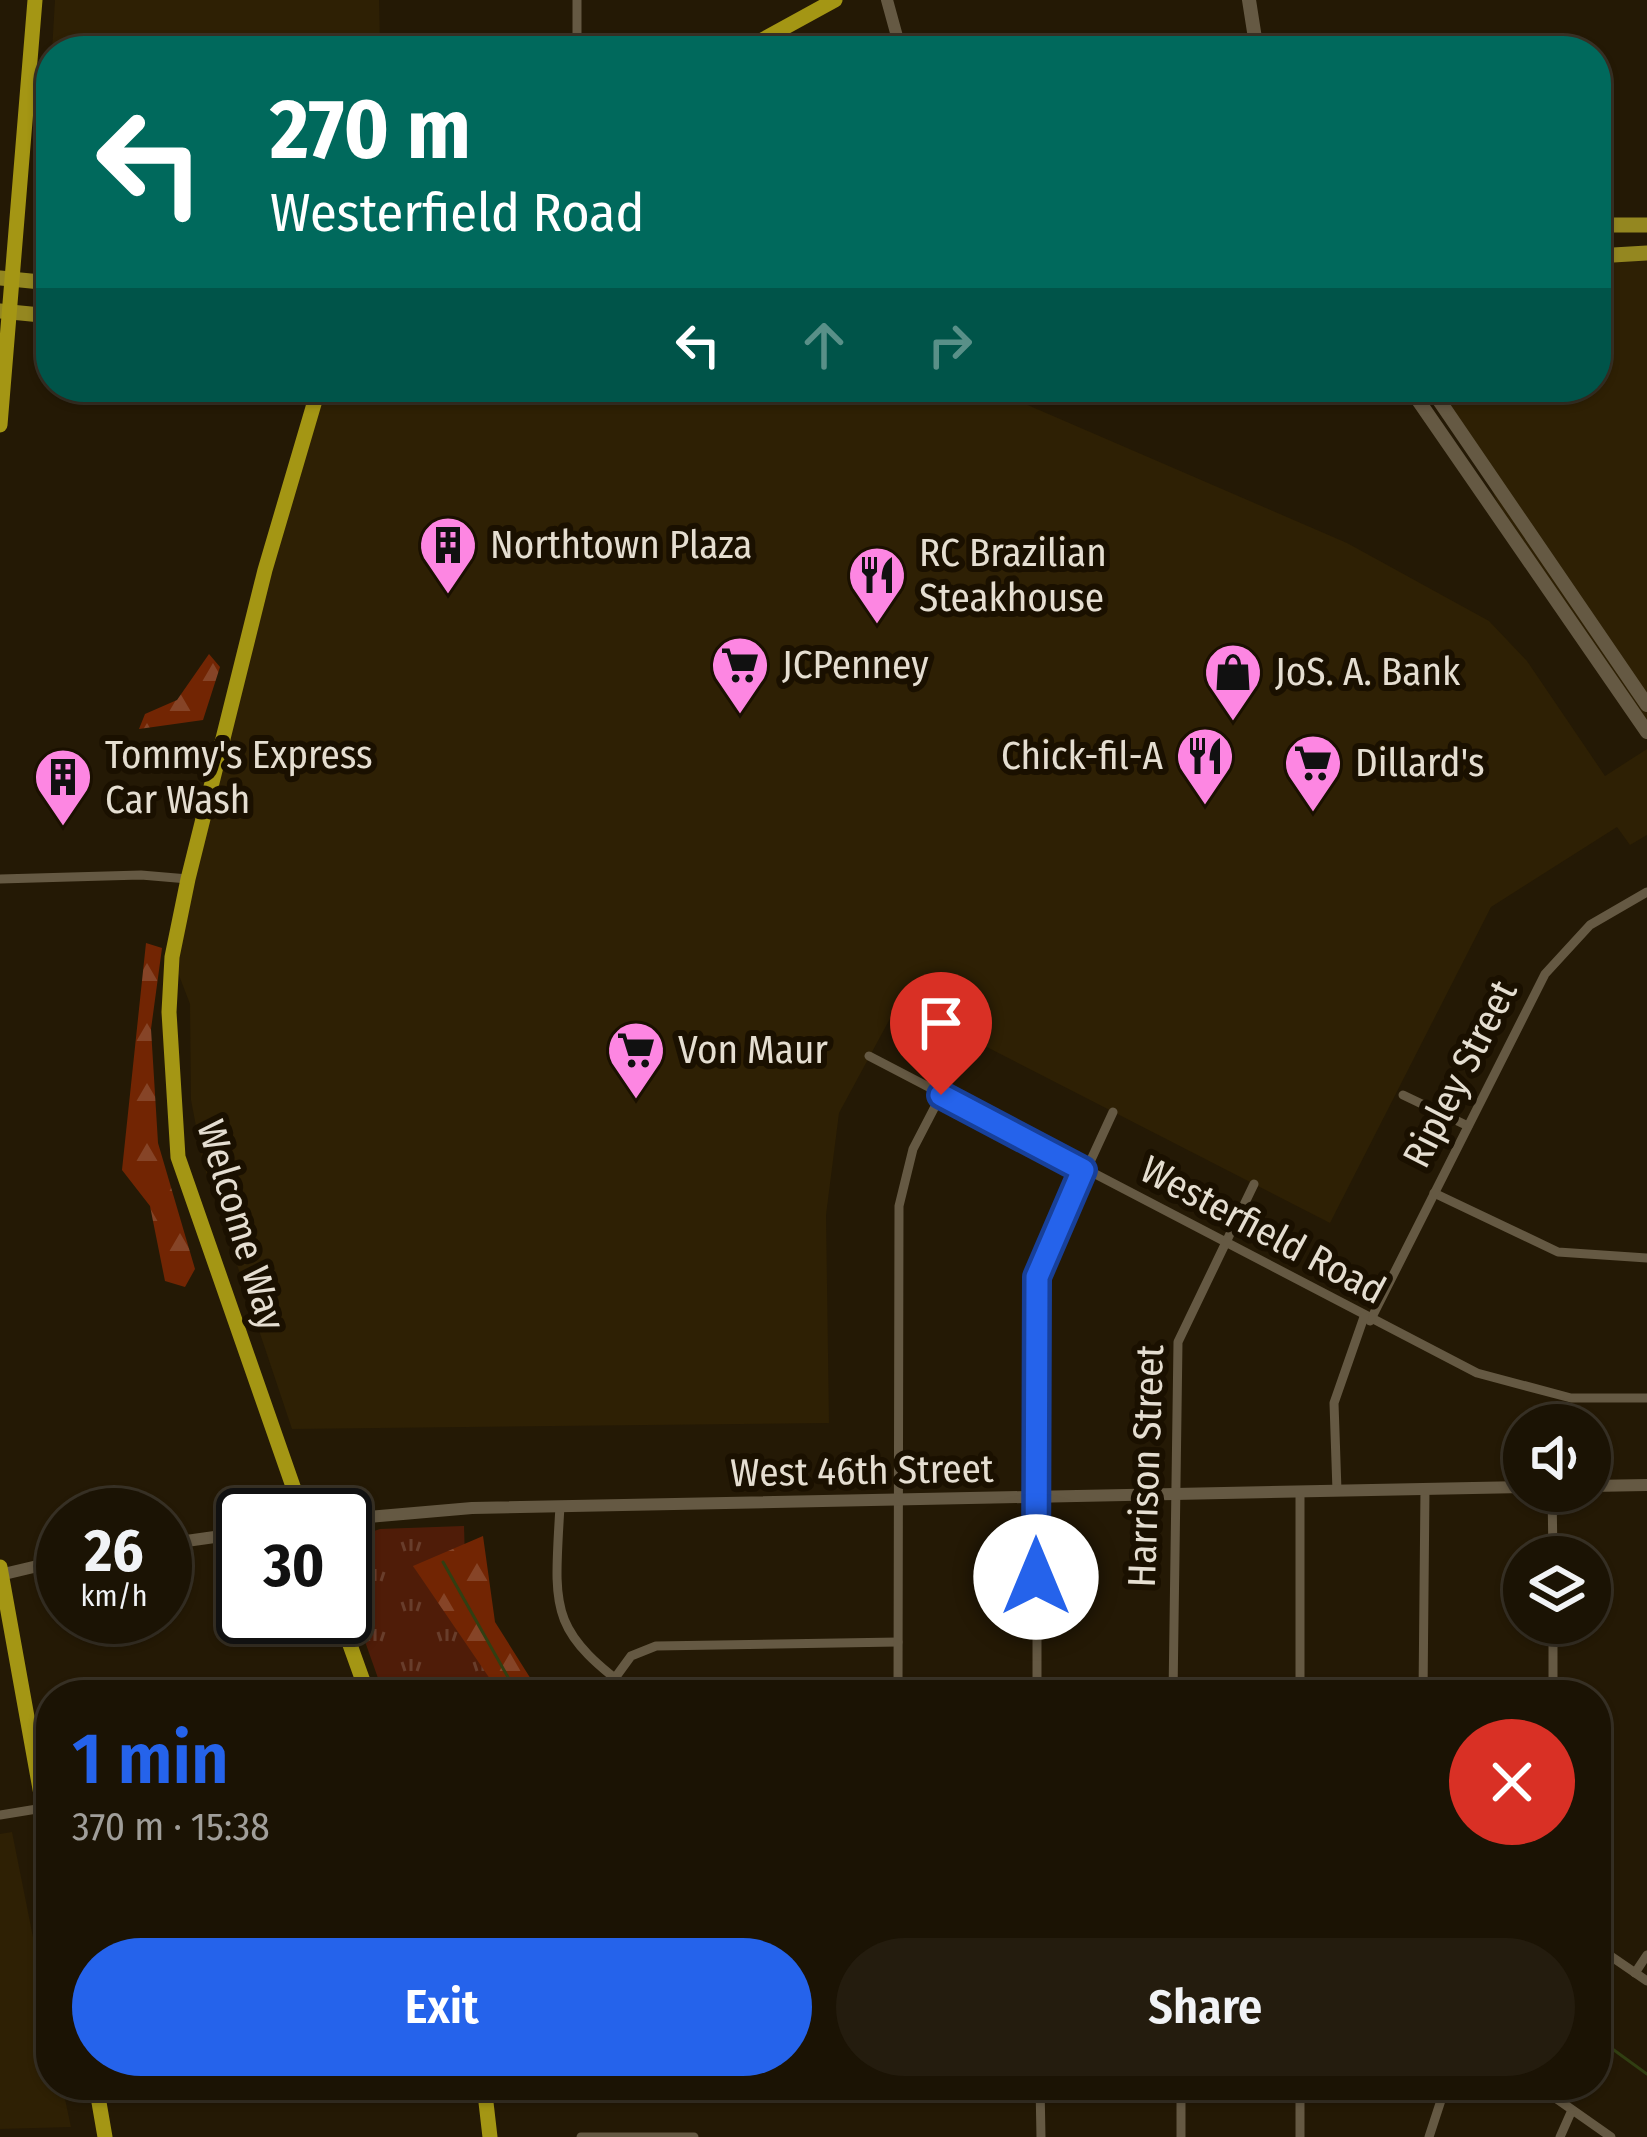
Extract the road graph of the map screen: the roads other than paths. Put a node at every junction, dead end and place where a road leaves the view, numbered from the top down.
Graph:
1 (35, 0) edge
2 (577, 0) edge
3 (835, 0) edge
4 (887, 0) edge
5 (1249, 0) edge
6 (578, 36) edge
7 (769, 36) edge
8 (898, 36) edge
9 (1257, 36) edge
10 (1611, 225) edge
11 (1647, 225) edge
12 (1647, 253) edge
13 (1611, 255) edge
14 (6, 278) edge
15 (36, 281) edge
16 (5, 312) edge
17 (36, 315) edge
18 (315, 402) edge
19 (1419, 402) edge
20 (1440, 402) edge
21 (0, 424) edge
22 (1647, 705) edge
23 (1647, 732) edge
24 (0, 879) edge
25 (188, 879) junction
26 (1647, 892) edge
27 (970, 1039) dead end
28 (869, 1056) dead end
29 (941, 1095) junction
30 (1403, 1095) dead end
31 (1113, 1112) dead end
32 (1468, 1126) junction
33 (1083, 1170) junction
34 (1254, 1184) dead end
35 (1434, 1193) junction
36 (1224, 1244) junction
37 (1647, 1258) edge
38 (1367, 1319) junction
39 (1647, 1398) edge
40 (1647, 1485) edge
41 (1611, 1486) edge
42 (1503, 1487) edge
43 (294, 1488) edge
44 (1425, 1489) junction
45 (1337, 1491) junction
46 (1300, 1492) junction
47 (1175, 1494) junction
48 (1036, 1498) junction
49 (898, 1499) junction
50 (560, 1506) junction
51 (372, 1516) edge
52 (36, 1565) edge
53 (1, 1572) edge
54 (898, 1642) junction
55 (350, 1644) edge
56 (1553, 1644) edge
57 (615, 1678) junction
58 (363, 1680) edge
59 (618, 1680) edge
60 (898, 1680) edge
61 (1037, 1680) edge
62 (1173, 1680) edge
63 (1300, 1680) edge
64 (1423, 1680) edge
65 (1553, 1680) edge
66 (36, 1769) edge
67 (36, 1809) edge
68 (0, 1815) edge
69 (1647, 1955) edge
70 (1611, 1956) edge
71 (1635, 1973) junction
72 (1647, 1981) edge
73 (98, 2100) edge
74 (486, 2100) edge
75 (1040, 2100) edge
76 (1181, 2100) edge
77 (1300, 2100) edge
78 (1442, 2100) edge
79 (1558, 2100) edge
80 (1572, 2110) junction
81 (105, 2137) edge
82 (490, 2137) edge
83 (581, 2137) edge
84 (694, 2137) edge
85 (1041, 2137) edge
86 (1181, 2137) edge
87 (1300, 2137) edge
88 (1429, 2137) edge
89 (1560, 2137) edge
90 (1611, 2137) edge

1 - 14 highway
2 - 6 street
3 - 7 highway
4 - 8 street
5 - 9 main road
10 - 11 main road
12 - 13 main road
14 - 15 main road
14 - 16 highway
16 - 17 main road
16 - 21 highway
18 - 25 highway, Welcome Way
19 - 23 main road
20 - 22 main road
24 - 25 street
25 - 43 highway, Welcome Way
26 - 32 street, Ripley Street
27 - 29 street
28 - 29 street, Westerfield Road
29 - 33 street, Westerfield Road
29 - 49 street
30 - 32 street
31 - 33 street
32 - 35 street, Ripley Street
33 - 36 street, Westerfield Road
33 - 48 street
34 - 36 street, Harrison Street
35 - 37 street
35 - 38 street, Ripley Street
36 - 38 street, Westerfield Road
36 - 47 street, Harrison Street
38 - 39 street, Westerfield Road
38 - 45 street, Ripley Street
40 - 41 street
42 - 44 street, West 46th Street
44 - 45 street, West 46th Street
44 - 64 street
45 - 46 street, West 46th Street
46 - 47 street, West 46th Street
46 - 63 street
47 - 48 street, West 46th Street
47 - 62 street, Harrison Street
48 - 49 street, West 46th Street
48 - 61 street
49 - 50 street, West 46th Street
49 - 54 street
50 - 51 street, West 46th Street
50 - 57 street
52 - 53 street
53 - 66 highway
54 - 57 street
54 - 60 street
55 - 58 highway
56 - 65 street
57 - 59 street
67 - 68 street
69 - 71 street
70 - 71 street
71 - 72 street
73 - 81 highway
74 - 82 highway
75 - 85 street
76 - 86 street
77 - 87 street
78 - 88 street
79 - 80 street
80 - 89 street
80 - 90 street
83 - 84 street

